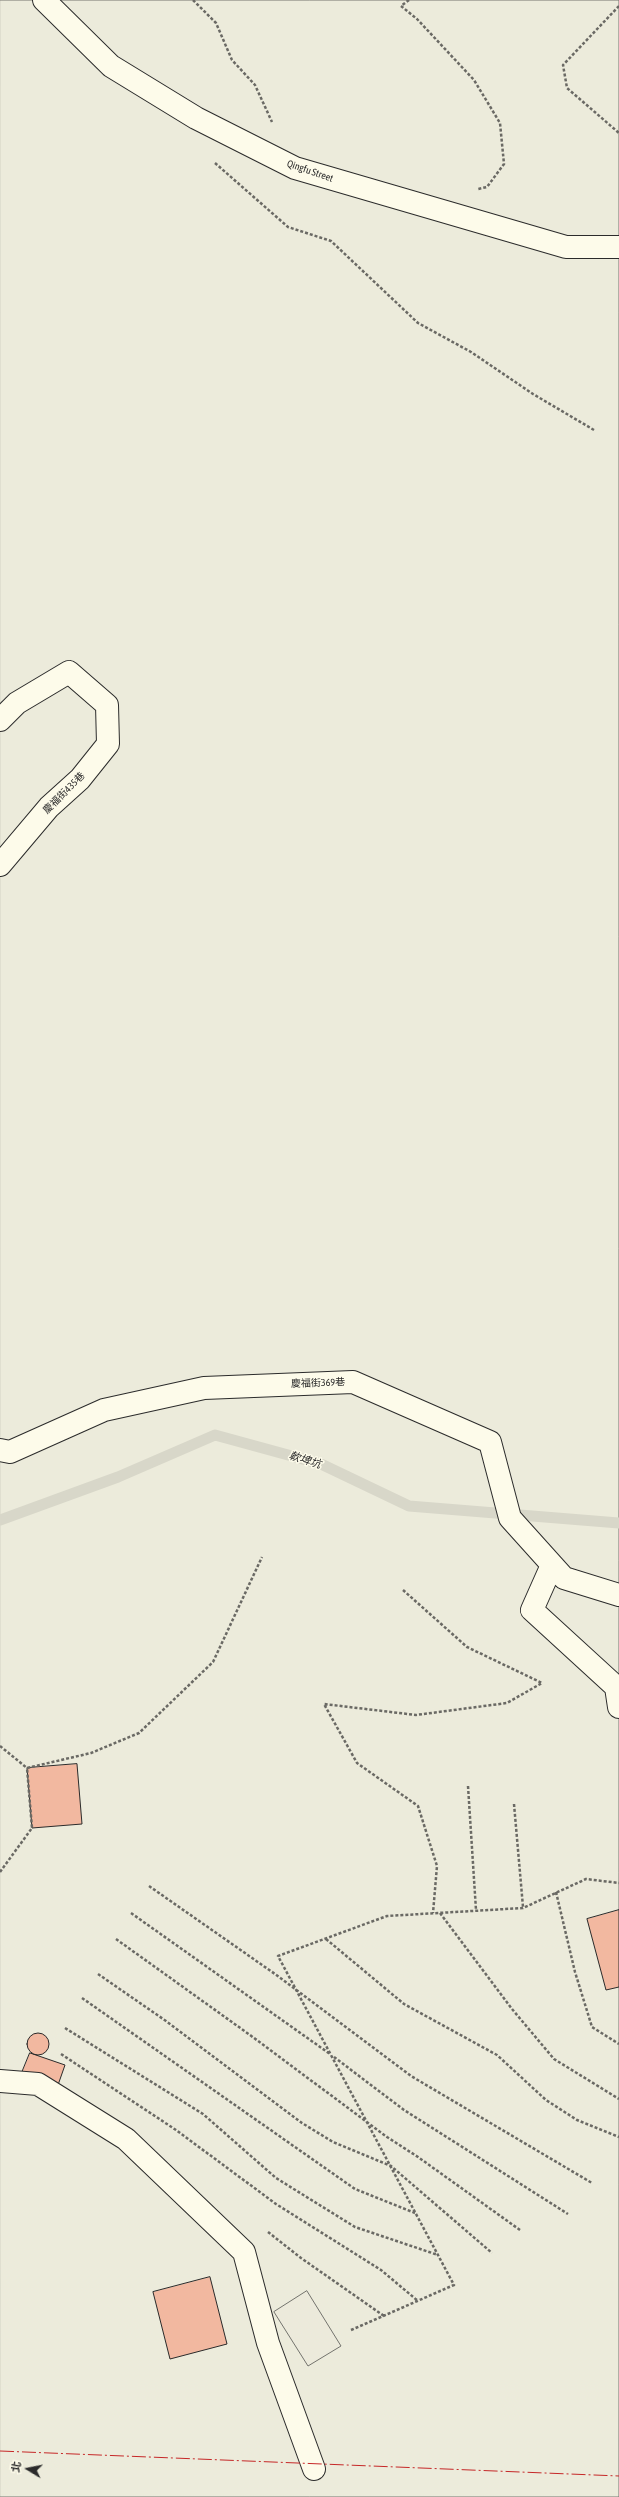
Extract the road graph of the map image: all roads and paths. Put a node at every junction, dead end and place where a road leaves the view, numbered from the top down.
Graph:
1 (44, 0) edge
2 (193, 0) edge
3 (409, 0) edge
4 (619, 6) edge
5 (273, 124) dead end
6 (619, 133) edge
7 (212, 161) dead end
8 (472, 191) dead end
9 (619, 246) edge
10 (594, 430) dead end
11 (0, 720) edge
12 (0, 864) edge
13 (0, 1450) edge
14 (262, 1557) dead end
15 (558, 1572) junction
16 (403, 1590) dead end
17 (619, 1595) edge
18 (619, 1707) edge
19 (0, 1746) edge
20 (27, 1768) junction
21 (468, 1786) dead end
22 (514, 1804) dead end
23 (0, 1872) edge
24 (619, 1883) edge
25 (149, 1886) dead end
26 (556, 1892) junction
27 (523, 1908) junction
28 (476, 1910) junction
29 (440, 1912) junction
30 (131, 1913) dead end
31 (433, 1913) junction
32 (326, 1938) junction
33 (116, 1939) dead end
34 (98, 1974) dead end
35 (297, 1990) junction
36 (82, 1998) dead end
37 (65, 2028) dead end
38 (619, 2044) edge
39 (61, 2054) dead end
40 (332, 2056) junction
41 (0, 2081) edge
42 (619, 2099) edge
43 (367, 2123) junction
44 (619, 2137) edge
45 (391, 2166) junction
46 (592, 2183) dead end
47 (416, 2214) junction
48 (568, 2214) dead end
49 (265, 2229) dead end
50 (520, 2230) dead end
51 (492, 2253) dead end
52 (438, 2255) junction
53 (418, 2301) junction
54 (385, 2316) junction
55 (351, 2330) dead end
56 (314, 2469) dead end

1 - 9 street, Qingfu Street
2 - 5 path
3 - 8 path
4 - 6 path
7 - 10 path
11 - 12 street, 慶福街435巷
13 - 15 street, 慶福街369巷
14 - 20 path
15 - 17 street
15 - 18 street
16 - 31 path
19 - 20 path
20 - 23 path
21 - 28 path
22 - 27 path
24 - 26 path
25 - 35 path
26 - 27 path
26 - 38 path
27 - 28 path
28 - 29 path
29 - 31 path
29 - 42 path
30 - 40 path
31 - 32 path
32 - 35 path
32 - 44 path
33 - 43 path
34 - 45 path
35 - 40 path
35 - 46 path
36 - 47 path
37 - 52 path
39 - 53 path
40 - 43 path
40 - 48 path
41 - 56 street
43 - 45 path
43 - 50 path
45 - 47 path
45 - 51 path
47 - 52 path
49 - 54 path
52 - 53 path
53 - 54 path
54 - 55 path

